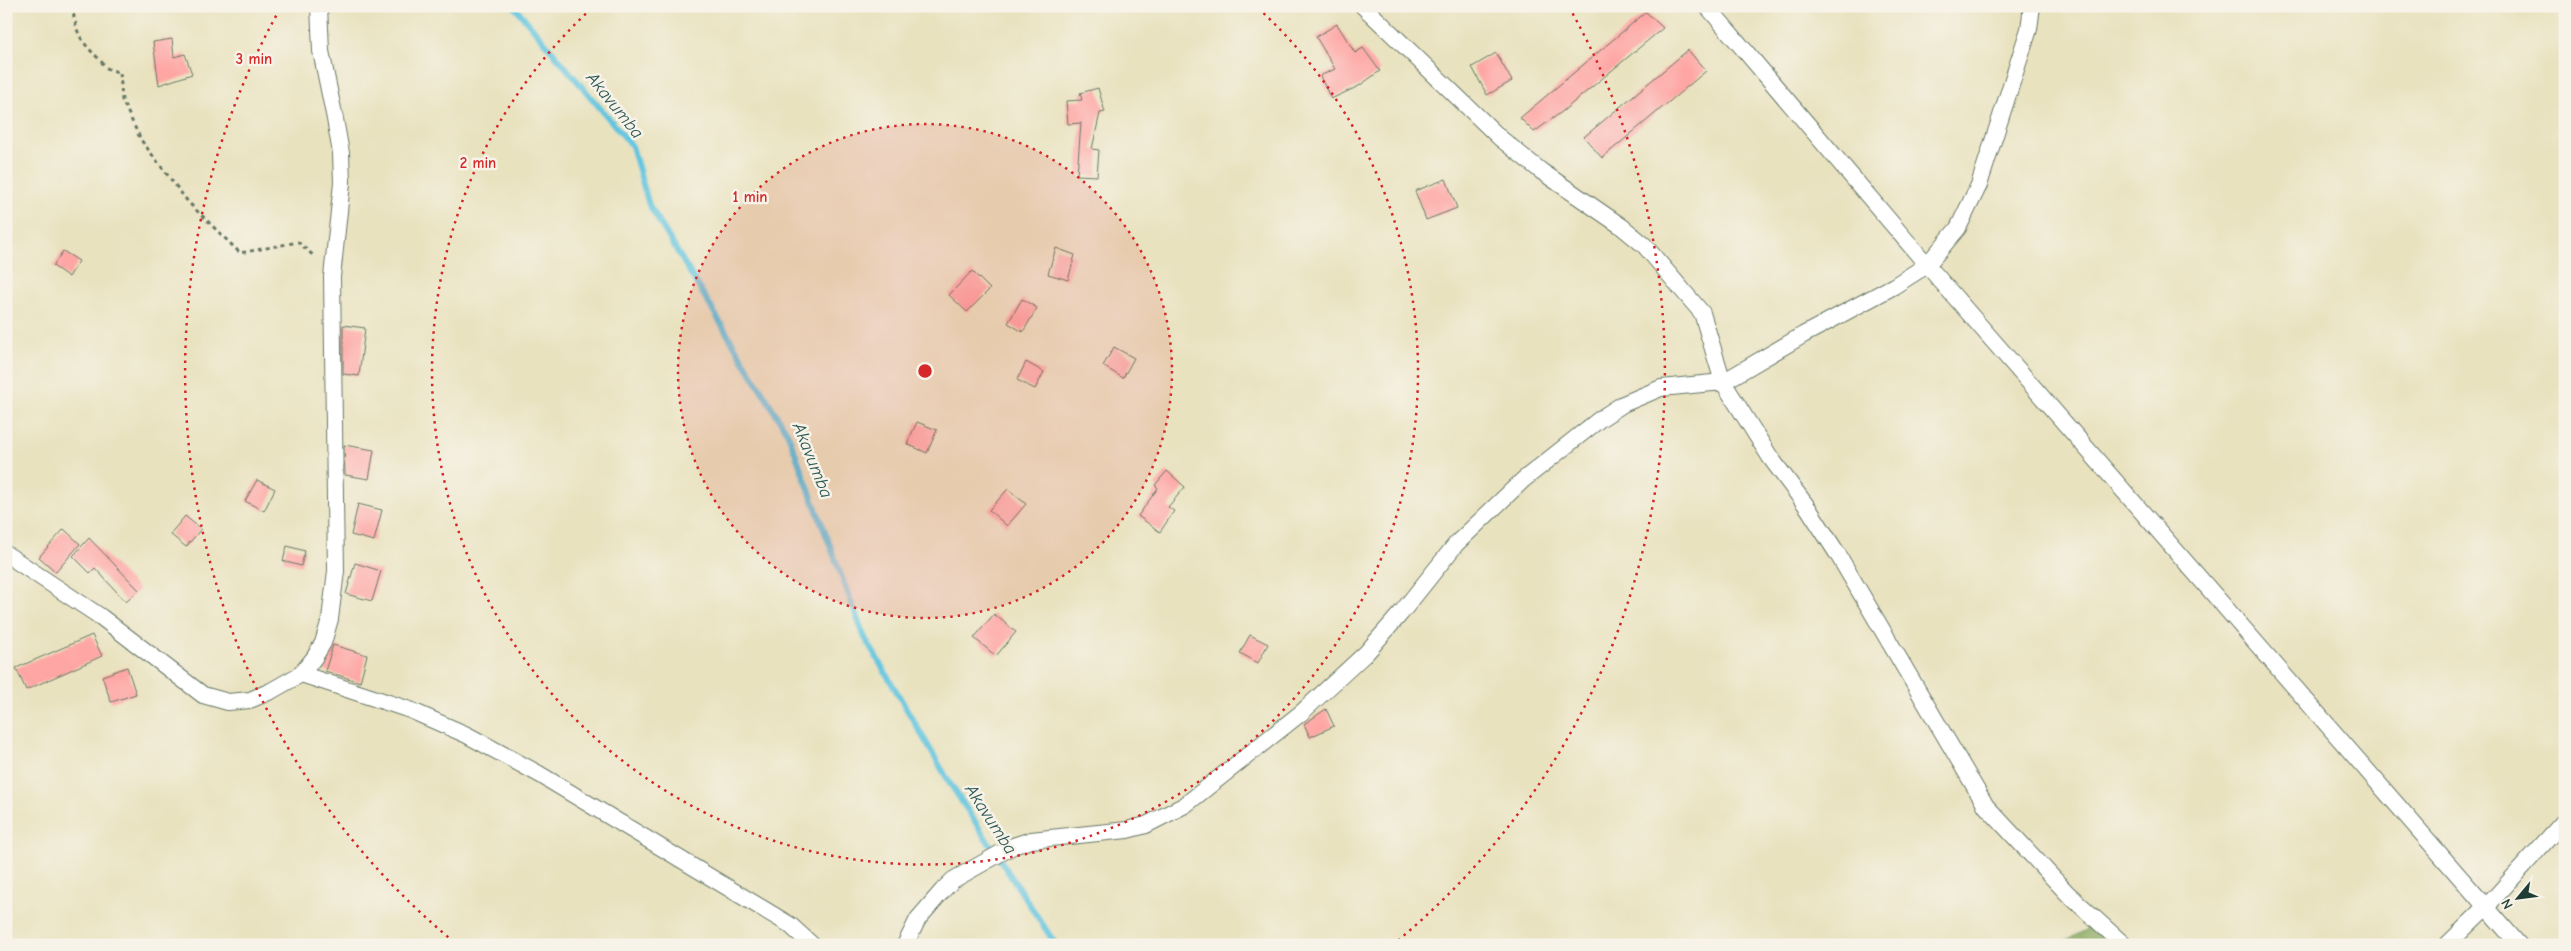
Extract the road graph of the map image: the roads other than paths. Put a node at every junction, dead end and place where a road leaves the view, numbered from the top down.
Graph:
1 (319, 6) edge
2 (1363, 6) edge
3 (1707, 6) edge
4 (2032, 6) edge
5 (1927, 264) junction
6 (1723, 382) junction
7 (6, 554) edge
8 (301, 674) junction
9 (2565, 820) edge
10 (2487, 906) junction
11 (812, 945) edge
12 (905, 945) edge
13 (2124, 945) edge
14 (2447, 945) edge
15 (2519, 945) edge

1 - 8 street
2 - 6 street
3 - 5 street
4 - 5 street
5 - 6 street
5 - 10 street
6 - 12 street
6 - 13 street
7 - 8 street
8 - 11 street
9 - 10 street
10 - 14 street
10 - 15 street

